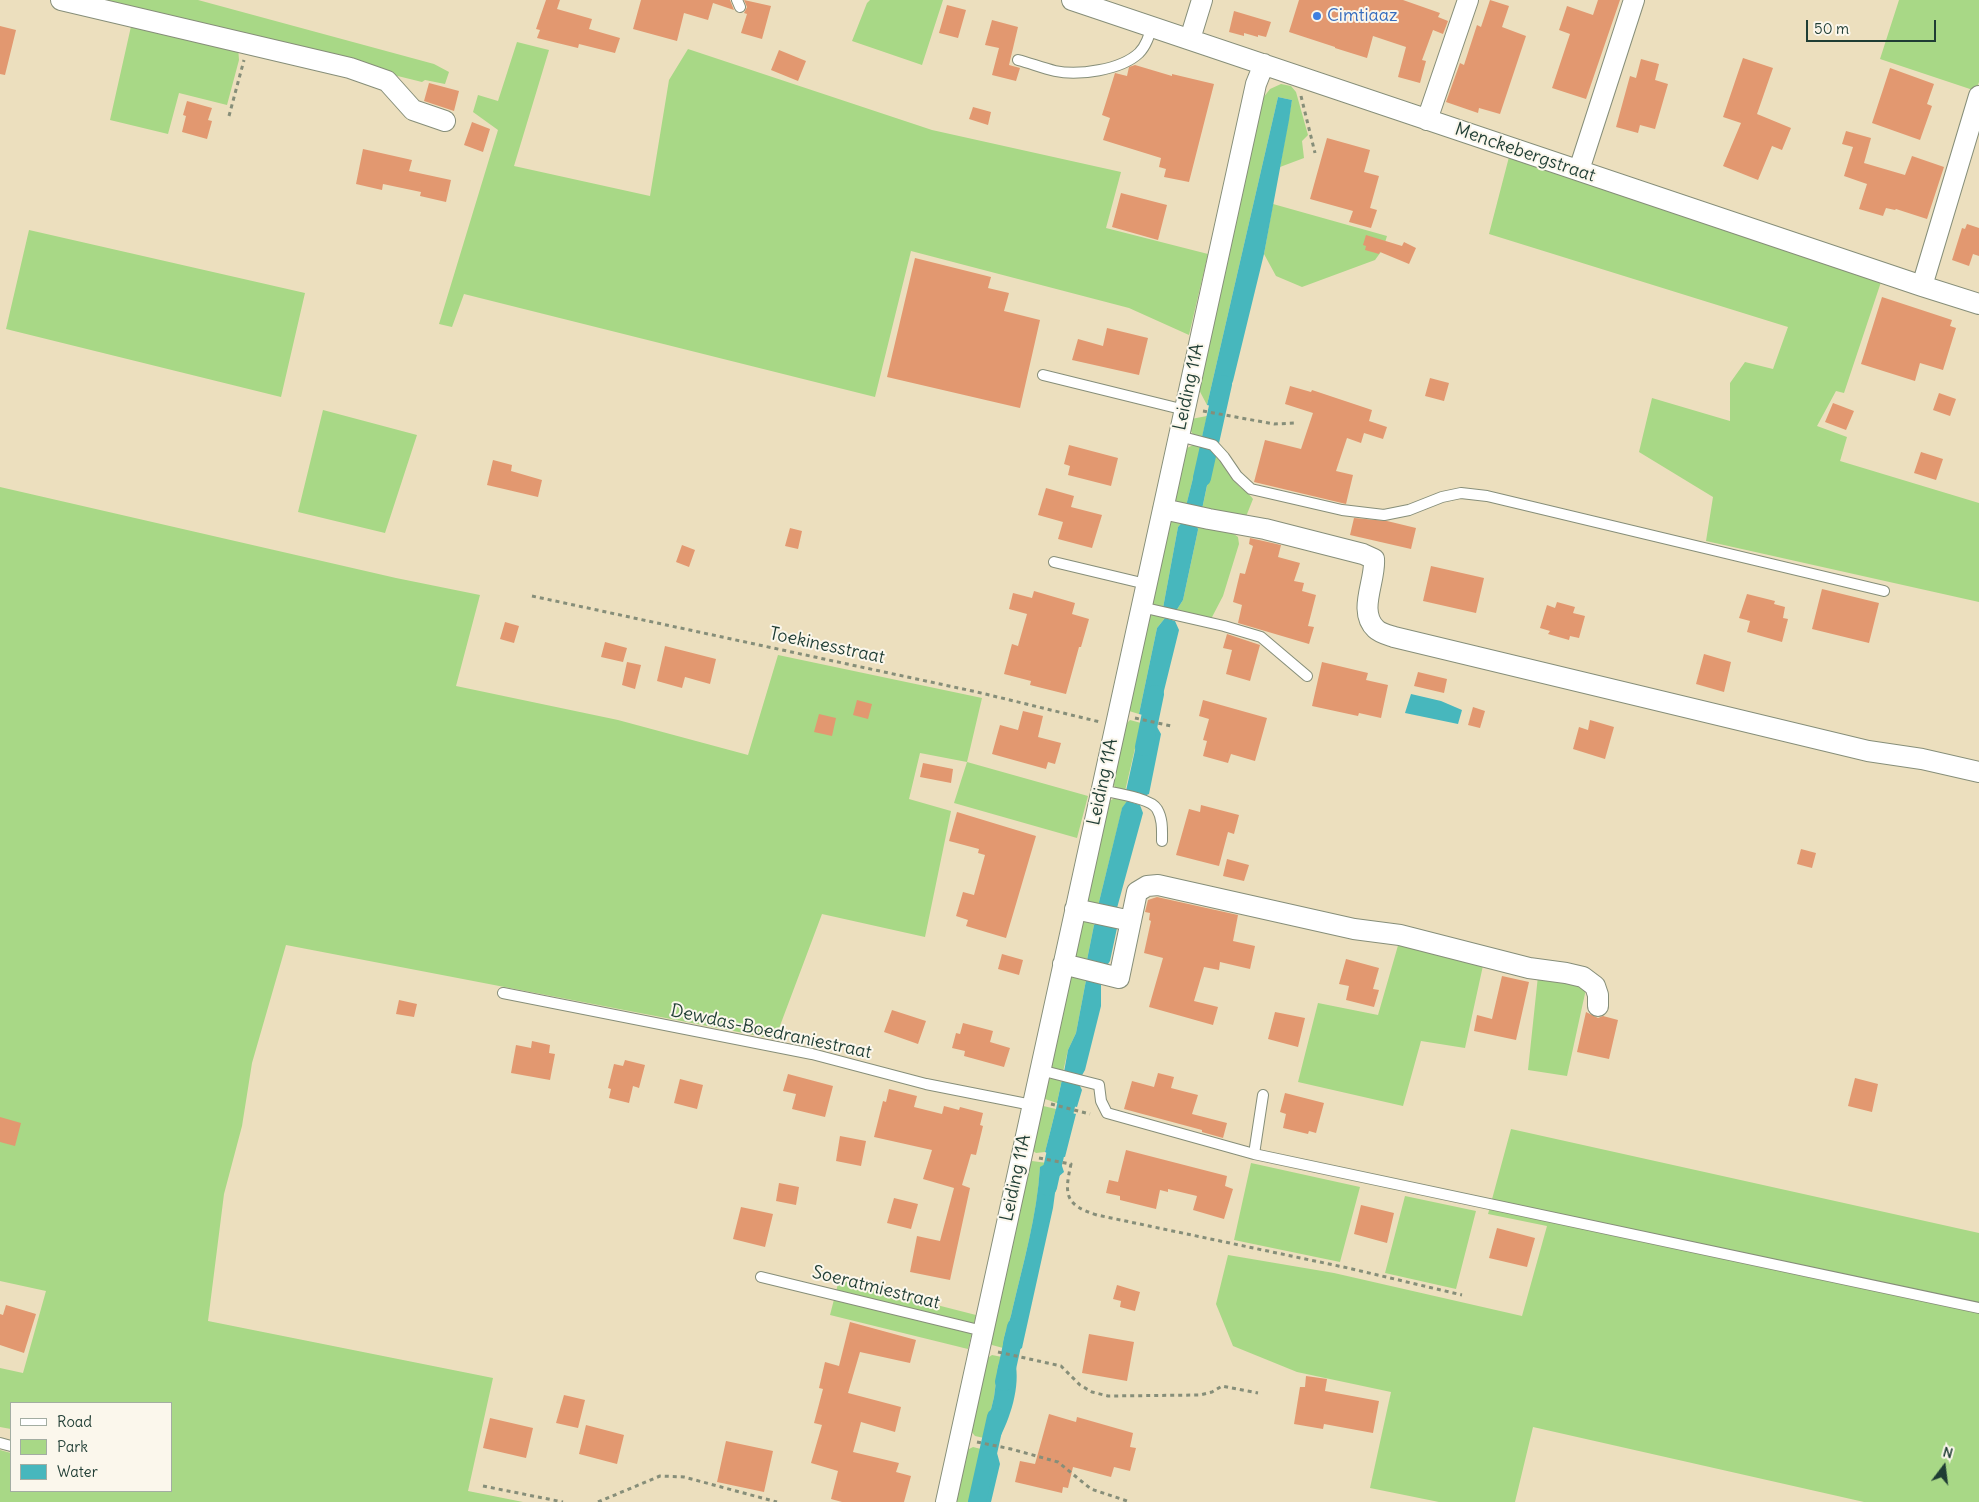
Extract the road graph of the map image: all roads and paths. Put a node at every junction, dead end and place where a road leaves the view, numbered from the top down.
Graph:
1 (61, 0) edge
2 (1072, 0) edge
3 (1202, 0) edge
4 (1468, 0) edge
5 (1634, 0) edge
6 (1152, 26) junction
7 (1190, 39) junction
8 (241, 42) junction
9 (1018, 60) dead end
10 (1264, 64) junction
11 (1306, 79) junction
12 (1979, 96) edge
13 (229, 116) dead end
14 (1427, 120) junction
15 (445, 121) dead end
16 (1315, 153) dead end
17 (1579, 170) junction
18 (1922, 286) junction
19 (1979, 304) edge
20 (1043, 375) dead end
21 (1184, 410) junction
22 (1294, 423) dead end
23 (1178, 436) junction
24 (1166, 510) junction
25 (1054, 562) dead end
26 (1146, 584) junction
27 (1884, 591) dead end
28 (532, 596) dead end
29 (1141, 607) junction
30 (1307, 676) dead end
31 (1116, 720) junction
32 (1171, 726) dead end
33 (1979, 772) edge
34 (1101, 790) junction
35 (1162, 842) dead end
36 (1080, 910) junction
37 (1122, 919) junction
38 (1069, 966) junction
39 (502, 993) dead end
40 (1598, 1006) dead end
41 (1046, 1072) junction
42 (1263, 1095) dead end
43 (1033, 1103) junction
44 (1090, 1114) dead end
45 (1254, 1154) junction
46 (1021, 1155) junction
47 (761, 1277) dead end
48 (1462, 1295) dead end
49 (1979, 1308) edge
50 (982, 1339) junction
51 (1258, 1393) dead end
52 (959, 1439) junction
53 (483, 1486) dead end
54 (563, 1502) edge
55 (598, 1502) edge
56 (777, 1502) edge
57 (946, 1502) edge
58 (1130, 1502) edge

1 - 8 street
2 - 6 street, Menckebergstraat
3 - 7 street
4 - 14 street
5 - 17 street
6 - 7 street, Menckebergstraat
6 - 9 lane
7 - 10 street, Menckebergstraat
8 - 13 path
8 - 15 street
10 - 11 street, Menckebergstraat
10 - 21 street, Leiding 11A
11 - 14 street, Menckebergstraat
11 - 16 path
12 - 18 street
14 - 17 street, Menckebergstraat
17 - 18 street, Menckebergstraat
18 - 19 street, Menckebergstraat
20 - 21 lane
21 - 22 path
21 - 23 street, Leiding 11A
23 - 24 street, Leiding 11A
23 - 27 lane
24 - 26 street, Leiding 11A
24 - 33 street
25 - 26 lane
26 - 29 street, Leiding 11A
28 - 31 path, Toekinesstraat
29 - 30 lane
29 - 31 street, Leiding 11A
31 - 32 path, Toekinesstraat
31 - 34 street, Leiding 11A
34 - 35 lane
34 - 36 street, Leiding 11A
36 - 37 street
36 - 38 street, Leiding 11A
37 - 38 street
37 - 40 street
38 - 41 street, Leiding 11A
39 - 43 lane, Dewdas-Boedraniestraat
41 - 43 street, Leiding 11A
41 - 45 lane
42 - 45 lane
43 - 44 path
43 - 46 street, Leiding 11A
45 - 49 lane
46 - 48 path
46 - 50 street, Leiding 11A
47 - 50 lane, Soeratmiestraat
50 - 51 path
50 - 52 street, Leiding 11A
52 - 57 street, Leiding 11A
52 - 58 path
53 - 54 path
55 - 56 path

